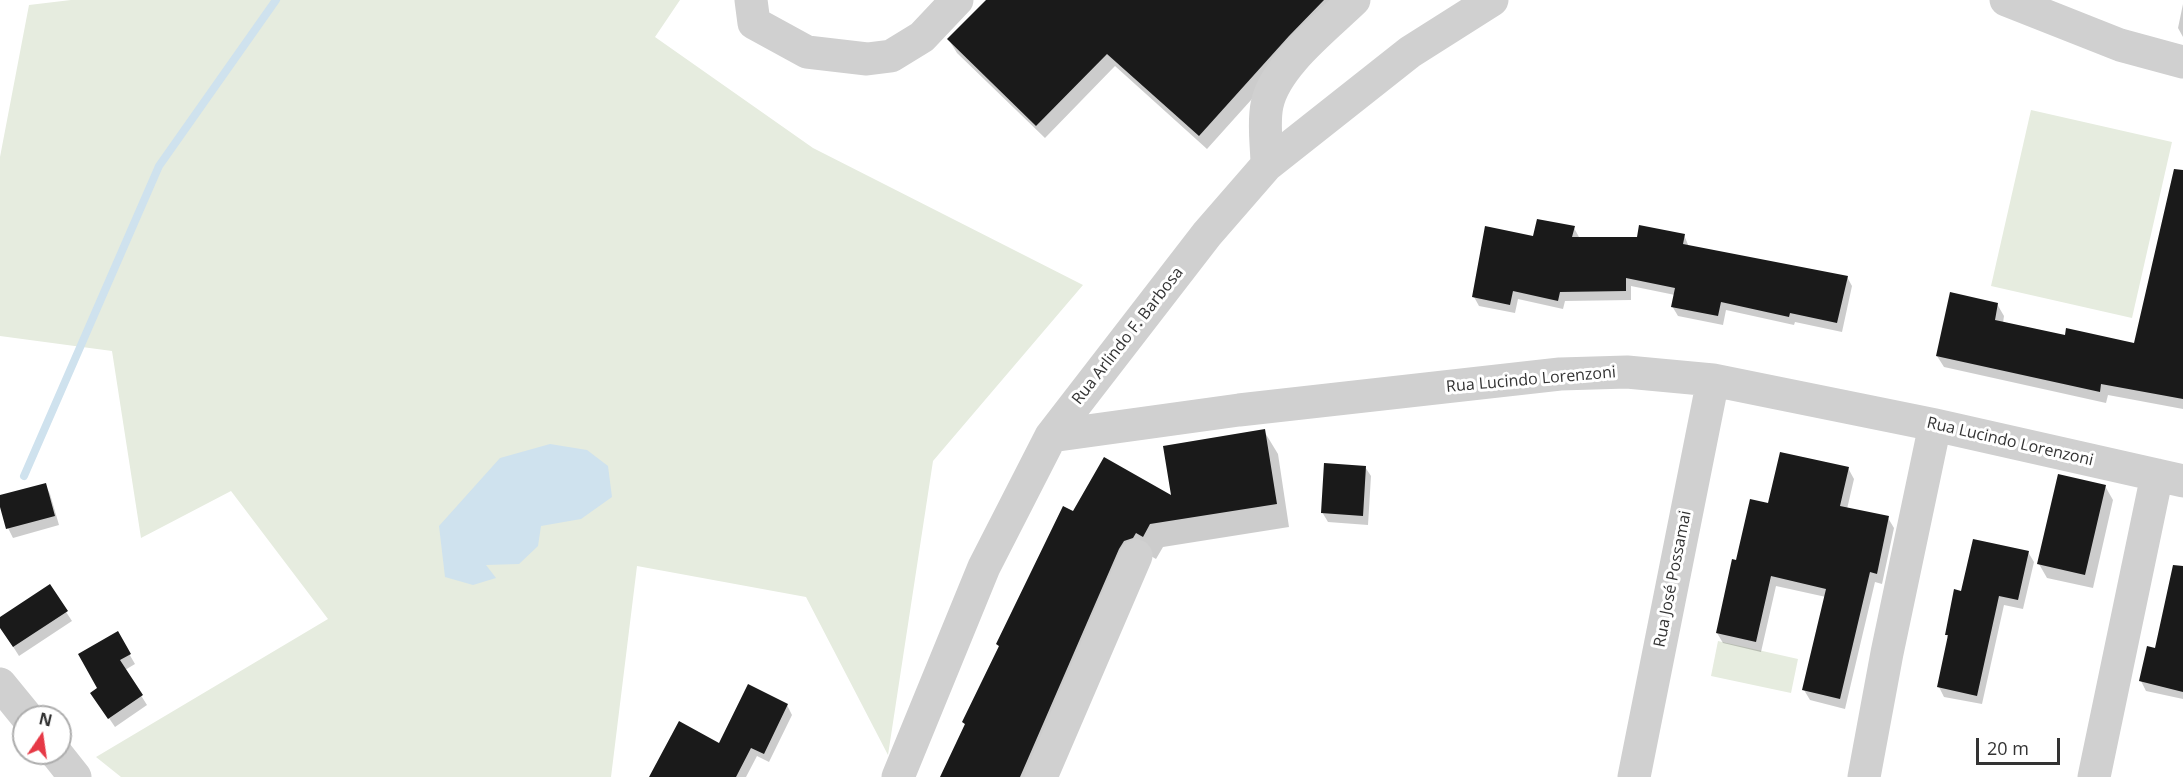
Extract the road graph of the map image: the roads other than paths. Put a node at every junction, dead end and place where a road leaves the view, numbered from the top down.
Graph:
1 (751, 0) edge
2 (957, 0) edge
3 (1354, 0) edge
4 (1492, 0) edge
5 (2006, 0) edge
6 (2183, 62) edge
7 (1267, 165) junction
8 (1713, 380) junction
9 (1935, 425) junction
10 (1050, 436) junction
11 (2170, 478) edge
12 (1136, 556) dead end
13 (0, 684) edge
14 (17, 705) edge
15 (66, 765) edge
16 (75, 777) edge
17 (897, 777) edge
18 (1041, 777) edge
19 (1634, 777) edge
20 (1863, 777) edge
21 (2094, 777) edge

1 - 2 street
3 - 7 street
4 - 7 street, Rua Arlindo F. Barbosa
5 - 6 street
7 - 10 street, Rua Arlindo F. Barbosa
8 - 9 street, Rua Lucindo Lorenzoni
8 - 10 street, Rua Lucindo Lorenzoni
8 - 19 street, Rua José Possamai
9 - 11 street, Rua Lucindo Lorenzoni
9 - 20 street
10 - 17 street, Rua Arlindo F. Barbosa
11 - 21 street
12 - 18 street
13 - 14 street
15 - 16 street

